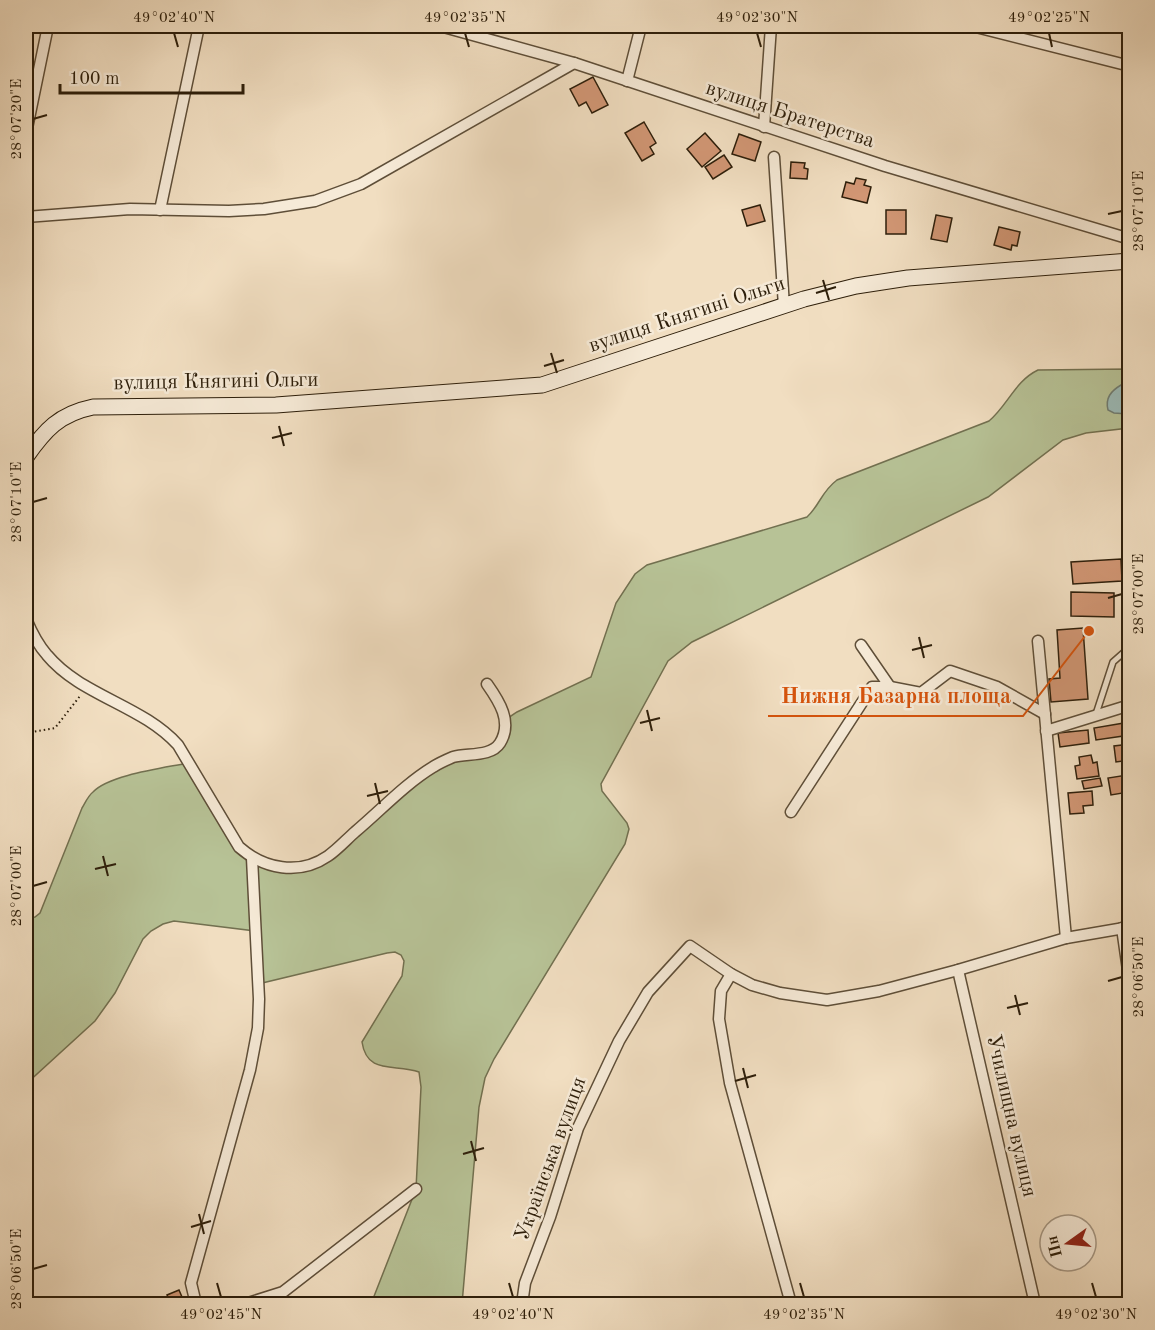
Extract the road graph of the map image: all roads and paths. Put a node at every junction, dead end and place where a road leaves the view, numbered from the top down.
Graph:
1 (48, 26) edge
2 (199, 26) edge
3 (440, 26) edge
4 (641, 26) edge
5 (771, 26) edge
6 (972, 26) edge
7 (574, 63) junction
8 (1130, 66) edge
9 (627, 81) junction
10 (764, 127) junction
11 (26, 133) edge
12 (774, 157) dead end
13 (160, 210) junction
14 (26, 217) edge
15 (1130, 239) edge
16 (1130, 261) edge
17 (784, 306) junction
18 (26, 458) edge
19 (26, 619) edge
20 (1038, 641) dead end
21 (861, 645) dead end
22 (1130, 647) edge
23 (487, 684) dead end
24 (87, 686) junction
25 (890, 687) junction
26 (1130, 705) edge
27 (1045, 714) junction
28 (1096, 714) junction
29 (1046, 731) junction
30 (26, 734) edge
31 (791, 812) dead end
32 (252, 858) junction
33 (1126, 927) edge
34 (1066, 938) junction
35 (958, 970) junction
36 (731, 974) junction
37 (1130, 984) edge
38 (416, 1189) dead end
39 (196, 1305) edge
40 (244, 1305) edge
41 (522, 1305) edge
42 (792, 1305) edge
43 (1035, 1305) edge

1 - 11 street
2 - 13 street
3 - 7 street, вулиця Братерства
4 - 9 street
5 - 10 street
6 - 8 street
7 - 9 street, вулиця Братерства
7 - 13 street
9 - 10 street, вулиця Братерства
10 - 15 street, вулиця Братерства
12 - 17 street
13 - 14 street
16 - 17 street, вулиця Княгині Ольги
17 - 18 street, вулиця Княгині Ольги
19 - 24 street
20 - 27 street
21 - 25 street
22 - 28 lane
23 - 32 street
24 - 30 path
24 - 32 street
25 - 27 street
25 - 31 street
26 - 28 street
27 - 29 street
28 - 29 street
29 - 34 street
32 - 39 street
33 - 34 street
33 - 37 street
34 - 35 street
35 - 36 street
35 - 43 street, Училищна вулиця
36 - 41 street, Українська вулиця
36 - 42 street
38 - 40 street

